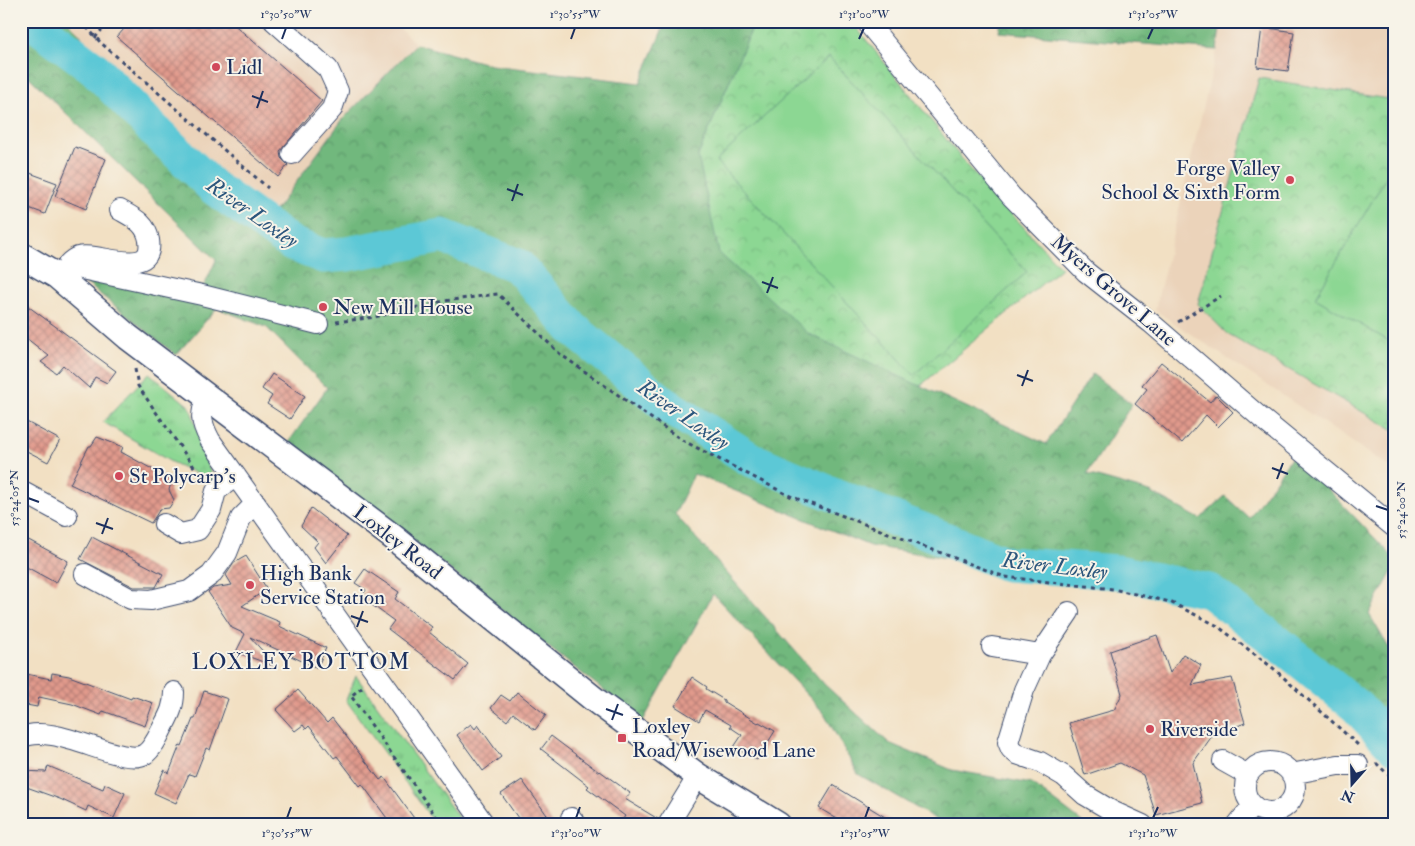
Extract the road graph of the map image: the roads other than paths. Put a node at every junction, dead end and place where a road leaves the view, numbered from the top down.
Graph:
1 (274, 21) edge
2 (866, 21) edge
3 (292, 154) dead end
4 (120, 210) dead end
5 (21, 255) edge
6 (57, 276) junction
7 (318, 324) road end
8 (207, 395) junction
9 (236, 476) junction
10 (21, 491) edge
11 (256, 503) junction
12 (67, 516) dead end
13 (164, 524) dead end
14 (1394, 527) edge
15 (84, 574) dead end
16 (1069, 612) dead end
17 (992, 648) dead end
18 (1040, 654) junction
19 (174, 692) dead end
20 (21, 738) edge
21 (1365, 759) road end
22 (1223, 761) dead end
23 (1291, 774) junction
24 (698, 776) junction
25 (1248, 776) junction
26 (1253, 805) junction
27 (485, 825) edge
28 (668, 825) edge
29 (778, 825) edge
30 (1143, 825) edge
31 (1238, 825) edge

1 - 3 street
2 - 14 street, Myers Grove Lane
4 - 6 street
5 - 6 main road, Loxley Road
6 - 7 street
6 - 8 main road, Loxley Road
8 - 9 street
8 - 24 main road, Loxley Road
9 - 11 street
9 - 13 street
10 - 12 street
11 - 15 street
11 - 27 street
16 - 18 street
17 - 18 street
18 - 30 street
19 - 20 street
21 - 23 street
22 - 25 street
23 - 25 street
23 - 26 street
24 - 28 street
24 - 29 main road, Loxley Road
25 - 26 street
26 - 31 street

